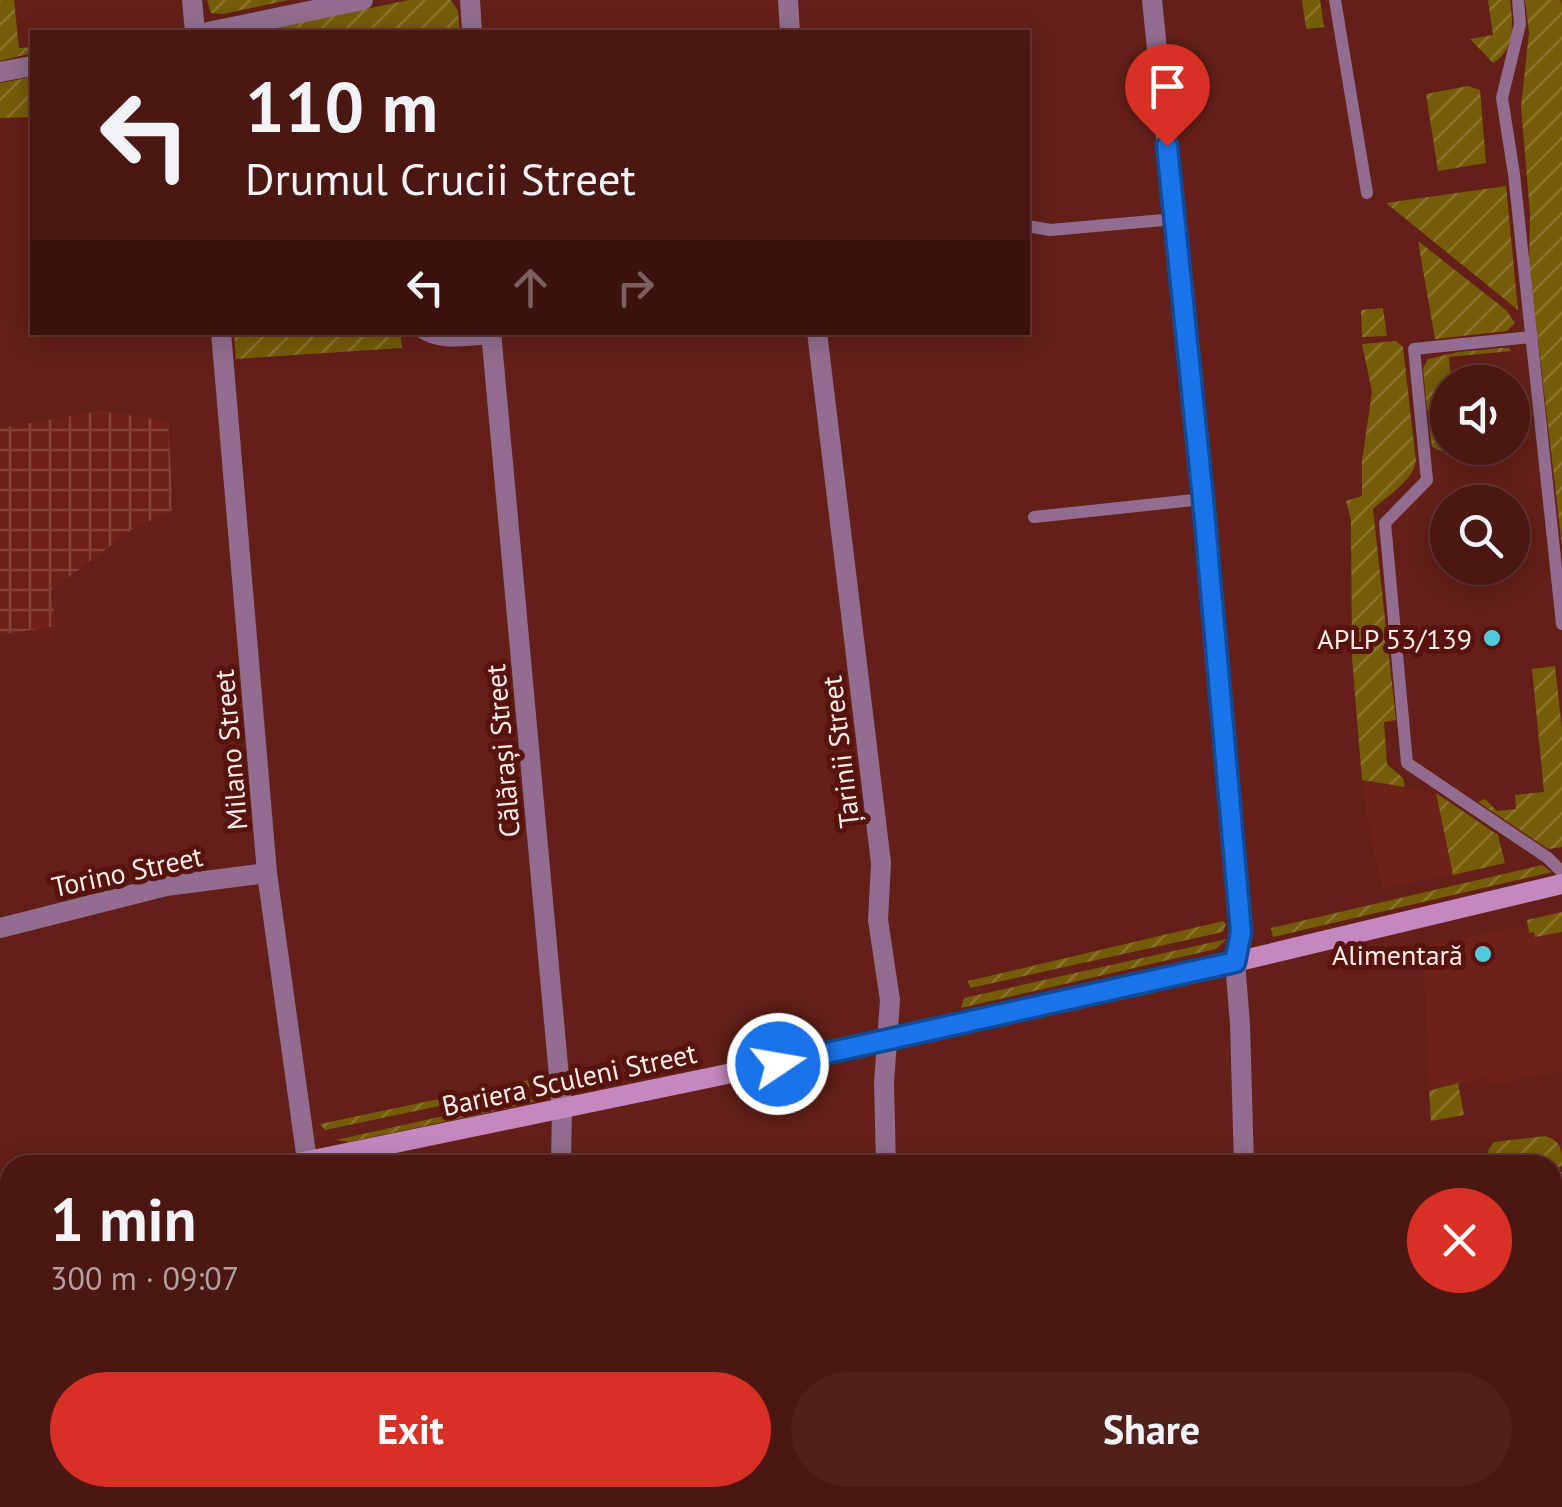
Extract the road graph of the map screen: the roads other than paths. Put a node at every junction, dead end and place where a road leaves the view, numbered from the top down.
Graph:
1 (192, 0) edge
2 (363, 0) edge
3 (470, 0) edge
4 (788, 0) edge
5 (1152, 0) edge
6 (1335, 0) edge
7 (1518, 0) edge
8 (195, 30) edge
9 (218, 30) edge
10 (472, 30) edge
11 (790, 30) edge
12 (30, 66) edge
13 (0, 72) edge
14 (1367, 193) dead end
15 (1175, 219) junction
16 (1030, 226) edge
17 (222, 335) edge
18 (424, 335) edge
19 (492, 335) edge
20 (816, 335) edge
21 (1531, 337) junction
22 (1203, 499) junction
23 (1034, 517) dead end
24 (1562, 624) edge
25 (1562, 872) edge
26 (268, 873) junction
27 (1562, 884) edge
28 (0, 928) edge
29 (1235, 962) junction
30 (886, 1041) junction
31 (562, 1109) junction
32 (297, 1155) edge
33 (337, 1155) edge
34 (561, 1155) edge
35 (886, 1155) edge
36 (1244, 1155) edge

1 - 8 street
2 - 9 street
3 - 10 street
4 - 11 street
5 - 15 street
6 - 14 lane
7 - 21 lane
12 - 13 street
15 - 16 lane
15 - 22 street
17 - 26 street, Milano Street
18 - 19 lane
19 - 31 street, Călărași Street
20 - 30 street, Țarinii Street
21 - 24 lane
21 - 25 lane
22 - 23 lane
22 - 29 street
26 - 28 street, Torino Street
26 - 32 street, Milano Street
27 - 29 main road, Bariera Sculeni Street
29 - 30 main road, Bariera Sculeni Street
29 - 36 street
30 - 31 main road, Bariera Sculeni Street
30 - 35 street, Țarinii Street
31 - 33 main road, Bariera Sculeni Street
31 - 34 street, Călărași Street

